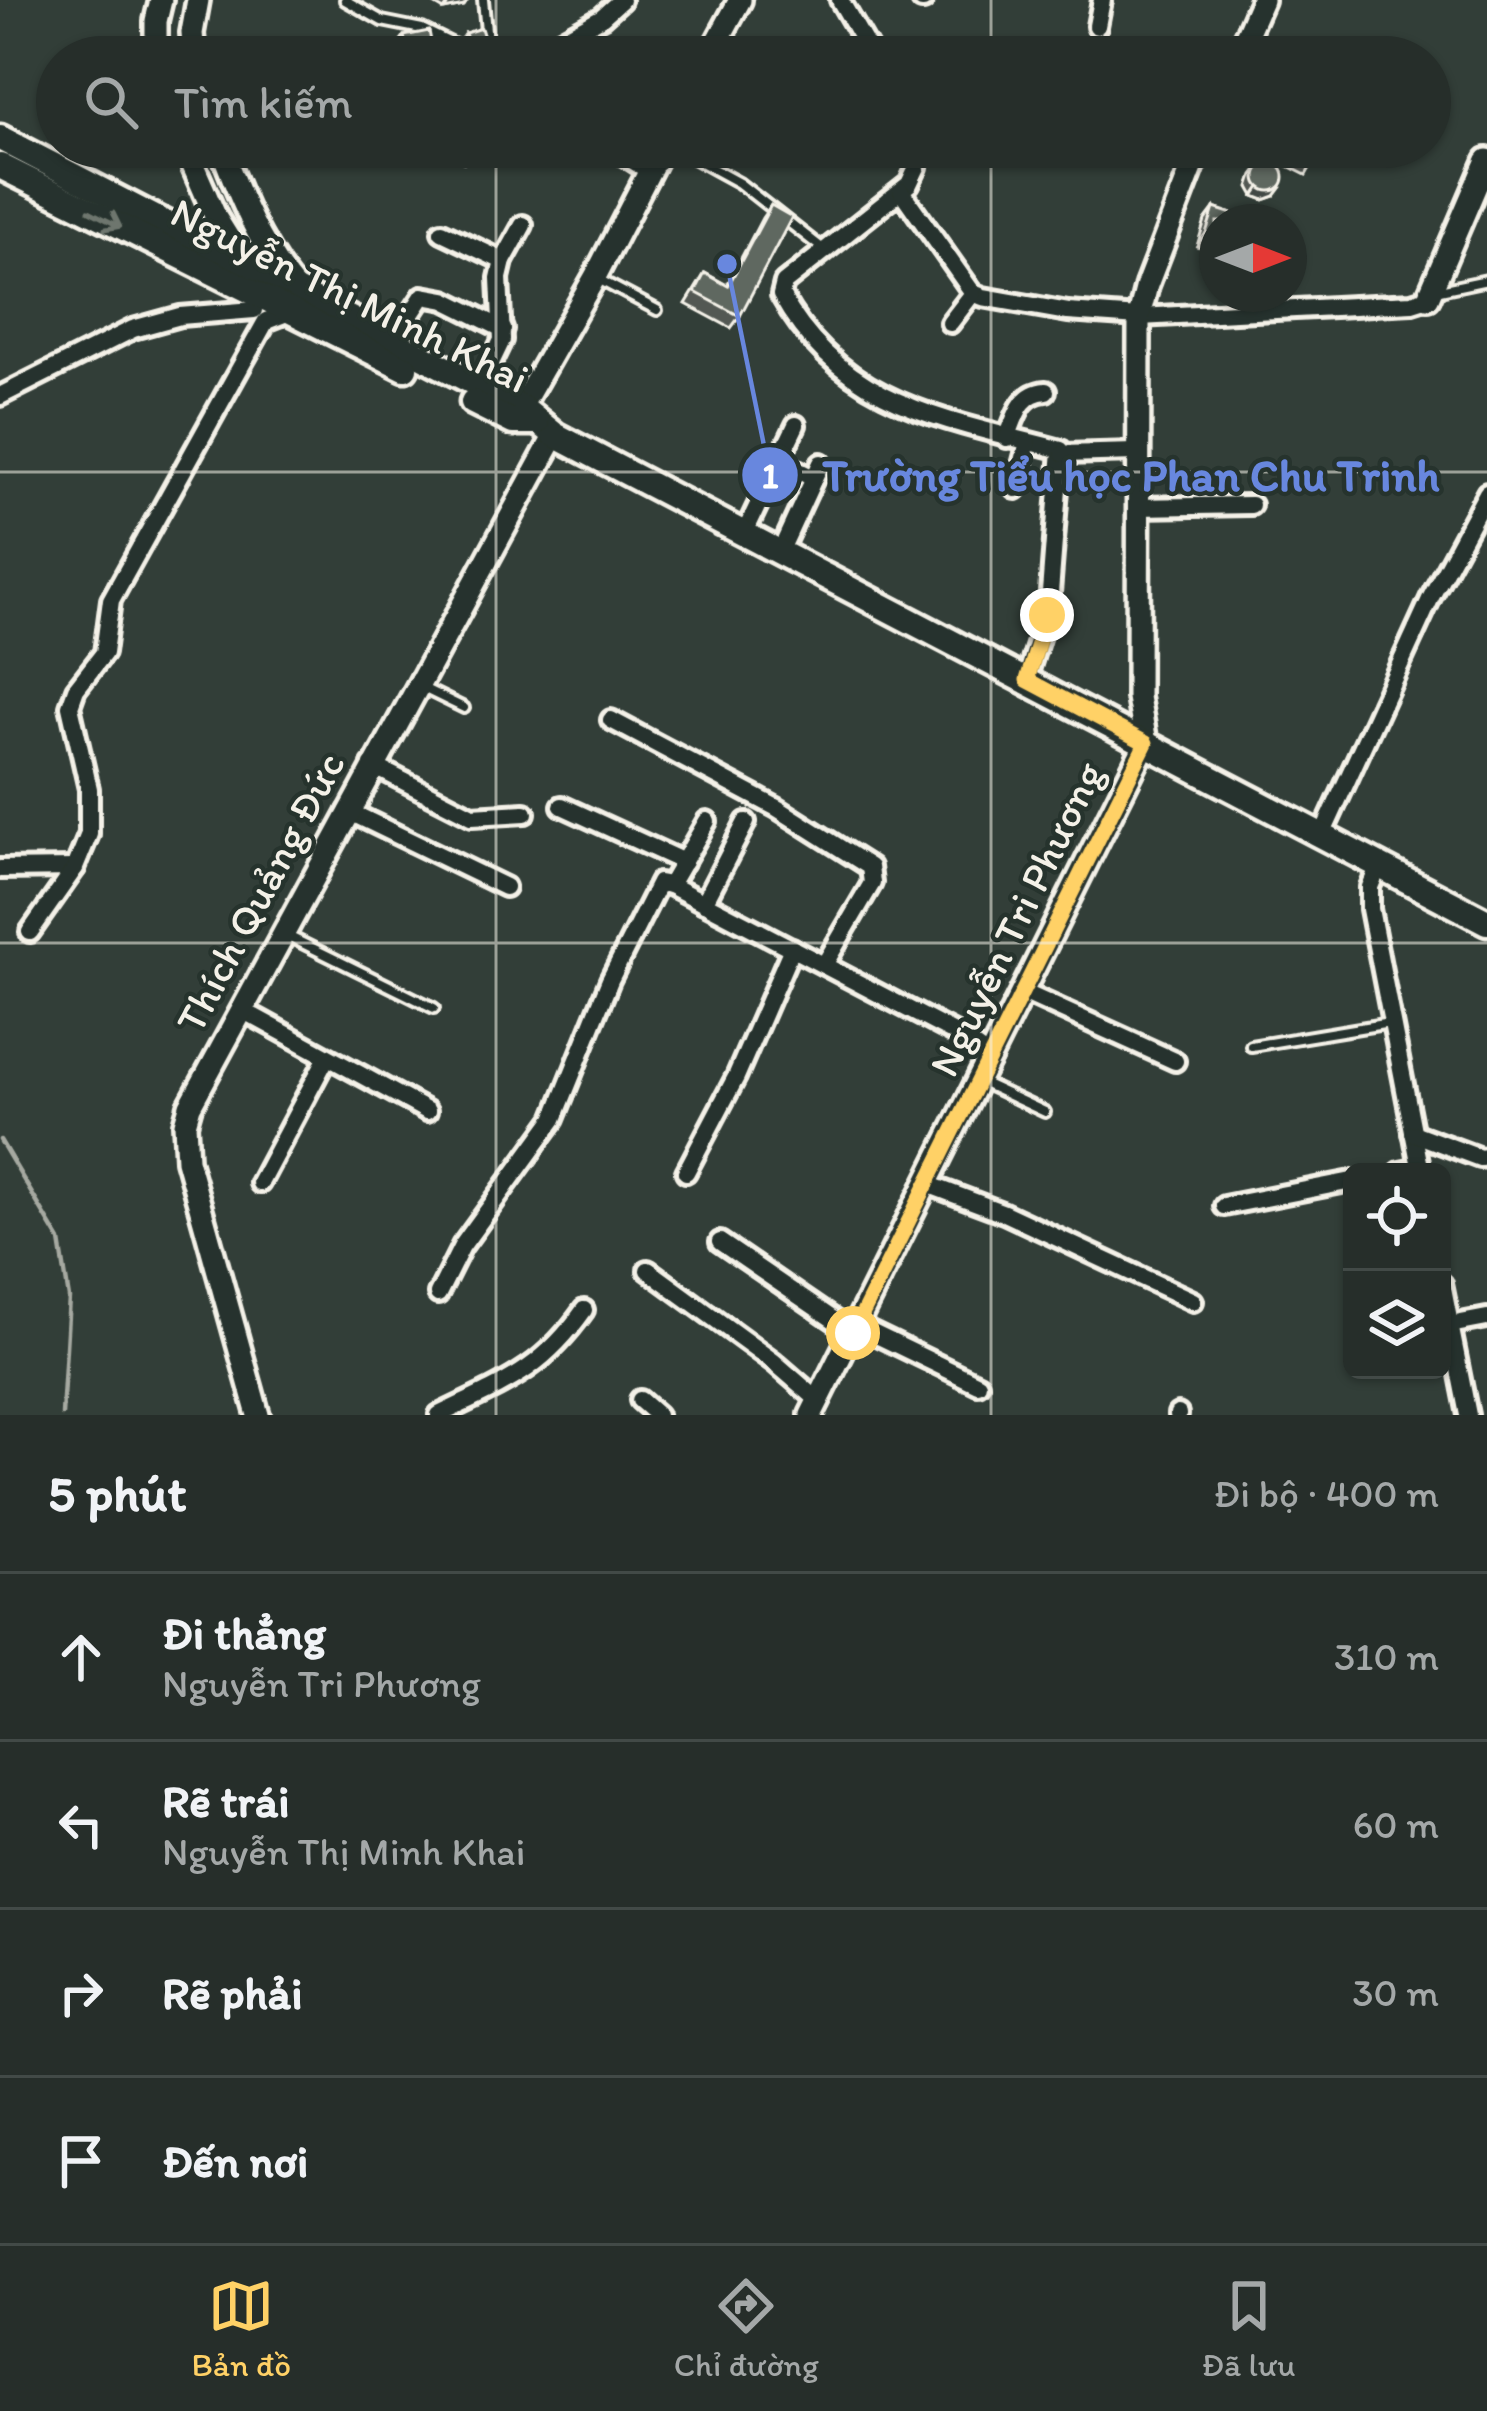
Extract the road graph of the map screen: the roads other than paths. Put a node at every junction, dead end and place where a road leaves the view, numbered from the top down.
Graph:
1 (161, 0) edge
2 (198, 0) edge
3 (345, 0) edge
4 (483, 0) edge
5 (621, 0) edge
6 (740, 0) edge
7 (841, 0) edge
8 (1102, 0) edge
9 (1262, 0) edge
10 (1097, 26) dead end
11 (156, 36) edge
12 (192, 36) edge
13 (433, 36) edge
14 (484, 36) edge
15 (568, 36) edge
16 (721, 36) edge
17 (861, 36) edge
18 (1246, 36) edge
19 (0, 138) edge
20 (36, 157) edge
21 (1487, 160) edge
22 (0, 166) edge
23 (58, 168) edge
24 (193, 168) edge
25 (229, 168) edge
26 (644, 168) edge
27 (651, 168) edge
28 (712, 168) edge
29 (916, 168) edge
30 (1192, 168) edge
31 (649, 171) junction
32 (901, 191) junction
33 (216, 218) junction
34 (524, 225) dead end
35 (442, 232) dead end
36 (184, 234) junction
37 (824, 250) junction
38 (503, 261) junction
39 (243, 276) junction
40 (595, 278) junction
41 (1487, 280) edge
42 (973, 293) junction
43 (1431, 295) junction
44 (296, 303) junction
45 (657, 310) dead end
46 (260, 316) junction
47 (1139, 317) junction
48 (950, 323) dead end
49 (502, 329) junction
50 (392, 343) junction
51 (479, 388) junction
52 (1046, 391) dead end
53 (0, 395) edge
54 (532, 421) junction
55 (796, 425) dead end
56 (1006, 438) junction
57 (1028, 442) junction
58 (1136, 452) junction
59 (1064, 454) junction
60 (777, 460) junction
61 (1016, 489) dead end
62 (1487, 493) edge
63 (1251, 505) dead end
64 (1137, 507) junction
65 (745, 532) junction
66 (781, 550) junction
67 (1027, 680) junction
68 (416, 685) junction
69 (464, 708) dead end
70 (610, 720) dead end
71 (1146, 743) junction
72 (372, 765) junction
73 (562, 806) dead end
74 (348, 811) junction
75 (525, 813) dead end
76 (707, 821) dead end
77 (746, 822) dead end
78 (1322, 835) junction
79 (684, 862) junction
80 (1379, 865) junction
81 (76, 868) junction
82 (0, 869) edge
83 (670, 885) junction
84 (505, 887) dead end
85 (704, 903) junction
86 (1487, 922) edge
87 (30, 932) dead end
88 (283, 933) junction
89 (792, 948) junction
90 (824, 964) junction
91 (1023, 992) junction
92 (434, 1008) dead end
93 (242, 1010) junction
94 (1391, 1023) junction
95 (1251, 1046) dead end
96 (327, 1057) junction
97 (991, 1059) junction
98 (1175, 1061) dead end
99 (979, 1082) junction
100 (427, 1111) dead end
101 (1046, 1112) dead end
102 (1413, 1133) junction
103 (1487, 1157) edge
104 (1419, 1163) edge
105 (686, 1172) dead end
106 (260, 1183) dead end
107 (1343, 1183) edge
108 (927, 1184) junction
109 (1225, 1206) dead end
110 (720, 1242) dead end
111 (648, 1270) dead end
112 (438, 1294) dead end
113 (1193, 1301) dead end
114 (584, 1310) dead end
115 (1487, 1318) edge
116 (1451, 1325) edge
117 (855, 1329) junction
118 (1451, 1330) edge
119 (978, 1384) dead end
120 (640, 1400) dead end
121 (815, 1408) edge
122 (258, 1415) edge
123 (440, 1415) edge
124 (657, 1415) edge
125 (1468, 1415) edge

1 - 11 street
2 - 12 street
3 - 13 lane
4 - 14 lane
5 - 15 street
6 - 16 street
7 - 17 street
8 - 10 street
9 - 18 street
19 - 20 main road, Nguyễn Thị Minh Khai
21 - 43 street
22 -> 39 main road, Nguyễn Thị Minh Khai
23 - 36 main road, Nguyễn Thị Minh Khai
24 - 33 street
25 - 44 street
26 - 31 street
27 - 31 street, Thích Quảng Đức
28 - 37 lane
29 - 32 street
30 - 47 street, Nguyễn Tri Phương
31 - 40 street, Thích Quảng Đức
32 - 37 street
32 - 42 street
33 - 36 street
33 - 39 street
34 - 38 street
35 - 38 street
36 - 39 main road, Nguyễn Thị Minh Khai
37 - 56 street
38 - 49 street
39 - 44 main road, Nguyễn Thị Minh Khai
39 - 46 street
40 - 45 lane
40 - 54 street, Thích Quảng Đức
41 - 43 lane
42 - 47 street
42 - 48 street
43 - 47 street
44 - 46 street
44 - 50 main road, Nguyễn Thị Minh Khai
44 - 54 main road, Nguyễn Thị Minh Khai
46 - 53 street
46 - 81 street
47 - 58 street, Nguyễn Tri Phương
49 - 50 street
49 - 51 street
50 - 51 main road, Nguyễn Thị Minh Khai
51 - 54 main road, Nguyễn Thị Minh Khai
52 - 56 street
54 - 65 main road, Nguyễn Thị Minh Khai
54 - 68 street, Thích Quảng Đức
55 - 60 street
56 - 57 street
57 - 59 street
57 - 61 street
58 - 59 street
58 - 64 street, Nguyễn Tri Phương
59 - 67 street
60 - 65 street
60 - 66 street
62 - 78 street
63 - 64 street
64 - 71 street, Nguyễn Tri Phương
65 - 66 main road, Nguyễn Thị Minh Khai
66 - 67 main road, Nguyễn Thị Minh Khai
67 - 71 main road, Nguyễn Thị Minh Khai
68 - 69 lane
68 - 72 street, Thích Quảng Đức
70 - 90 street
71 - 78 main road, Nguyễn Thị Minh Khai
71 - 91 street, Nguyễn Tri Phương
72 - 74 street, Thích Quảng Đức
72 - 75 street
73 - 79 street
74 - 84 street
74 - 88 street, Thích Quảng Đức
76 - 79 street
77 - 85 street
78 - 80 main road, Nguyễn Thị Minh Khai
79 - 83 street
80 - 86 main road, Nguyễn Thị Minh Khai
80 - 94 street
81 - 82 street
81 - 87 street
83 - 85 street
83 - 112 street
85 - 89 street
88 - 92 lane
88 - 93 street, Thích Quảng Đức
89 - 90 street
89 - 105 street
90 - 97 street
91 - 97 street, Nguyễn Tri Phương
91 - 98 street
93 - 96 street
93 - 122 street, Thích Quảng Đức
94 - 95 lane
94 - 102 street
96 - 100 street
96 - 106 street
97 - 99 street, Nguyễn Tri Phương
99 - 101 lane
99 - 108 street, Nguyễn Tri Phương
102 - 103 street
102 - 104 street
107 - 109 street
108 - 113 street
108 - 117 street, Nguyễn Tri Phương
110 - 117 street
111 - 121 street
114 - 123 street
115 - 116 street
117 - 119 street
117 - 121 street, Nguyễn Tri Phương
118 - 125 street
120 - 124 street

